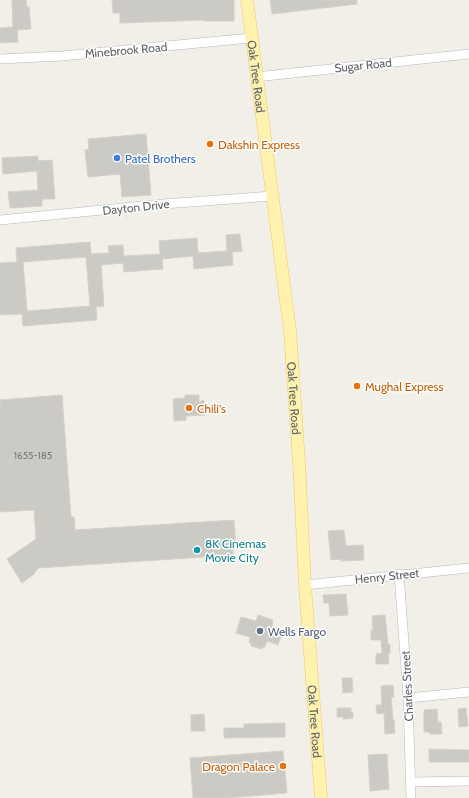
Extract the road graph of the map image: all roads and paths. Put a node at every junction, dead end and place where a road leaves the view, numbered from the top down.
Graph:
1 (247, 0) edge
2 (251, 38) junction
3 (469, 54) edge
4 (0, 59) edge
5 (256, 77) junction
6 (272, 196) junction
7 (0, 220) edge
8 (469, 568) edge
9 (399, 574) junction
10 (305, 584) junction
11 (469, 692) edge
12 (408, 698) junction
13 (469, 781) edge
14 (411, 782) junction
15 (321, 798) edge
16 (412, 798) edge

1 - 2 main road, Oak Tree Road
2 - 4 street, Minebrook Road
2 - 5 main road, Oak Tree Road
3 - 5 street, Sugar Road
5 - 6 main road, Oak Tree Road
6 - 7 street, Dayton Drive
6 - 10 main road, Oak Tree Road
8 - 9 street, Henry Street
9 - 10 street, Henry Street
9 - 12 street, Charles Street
10 - 15 main road, Oak Tree Road
11 - 12 street
12 - 14 street, Charles Street
13 - 14 street
14 - 16 street, Charles Street

